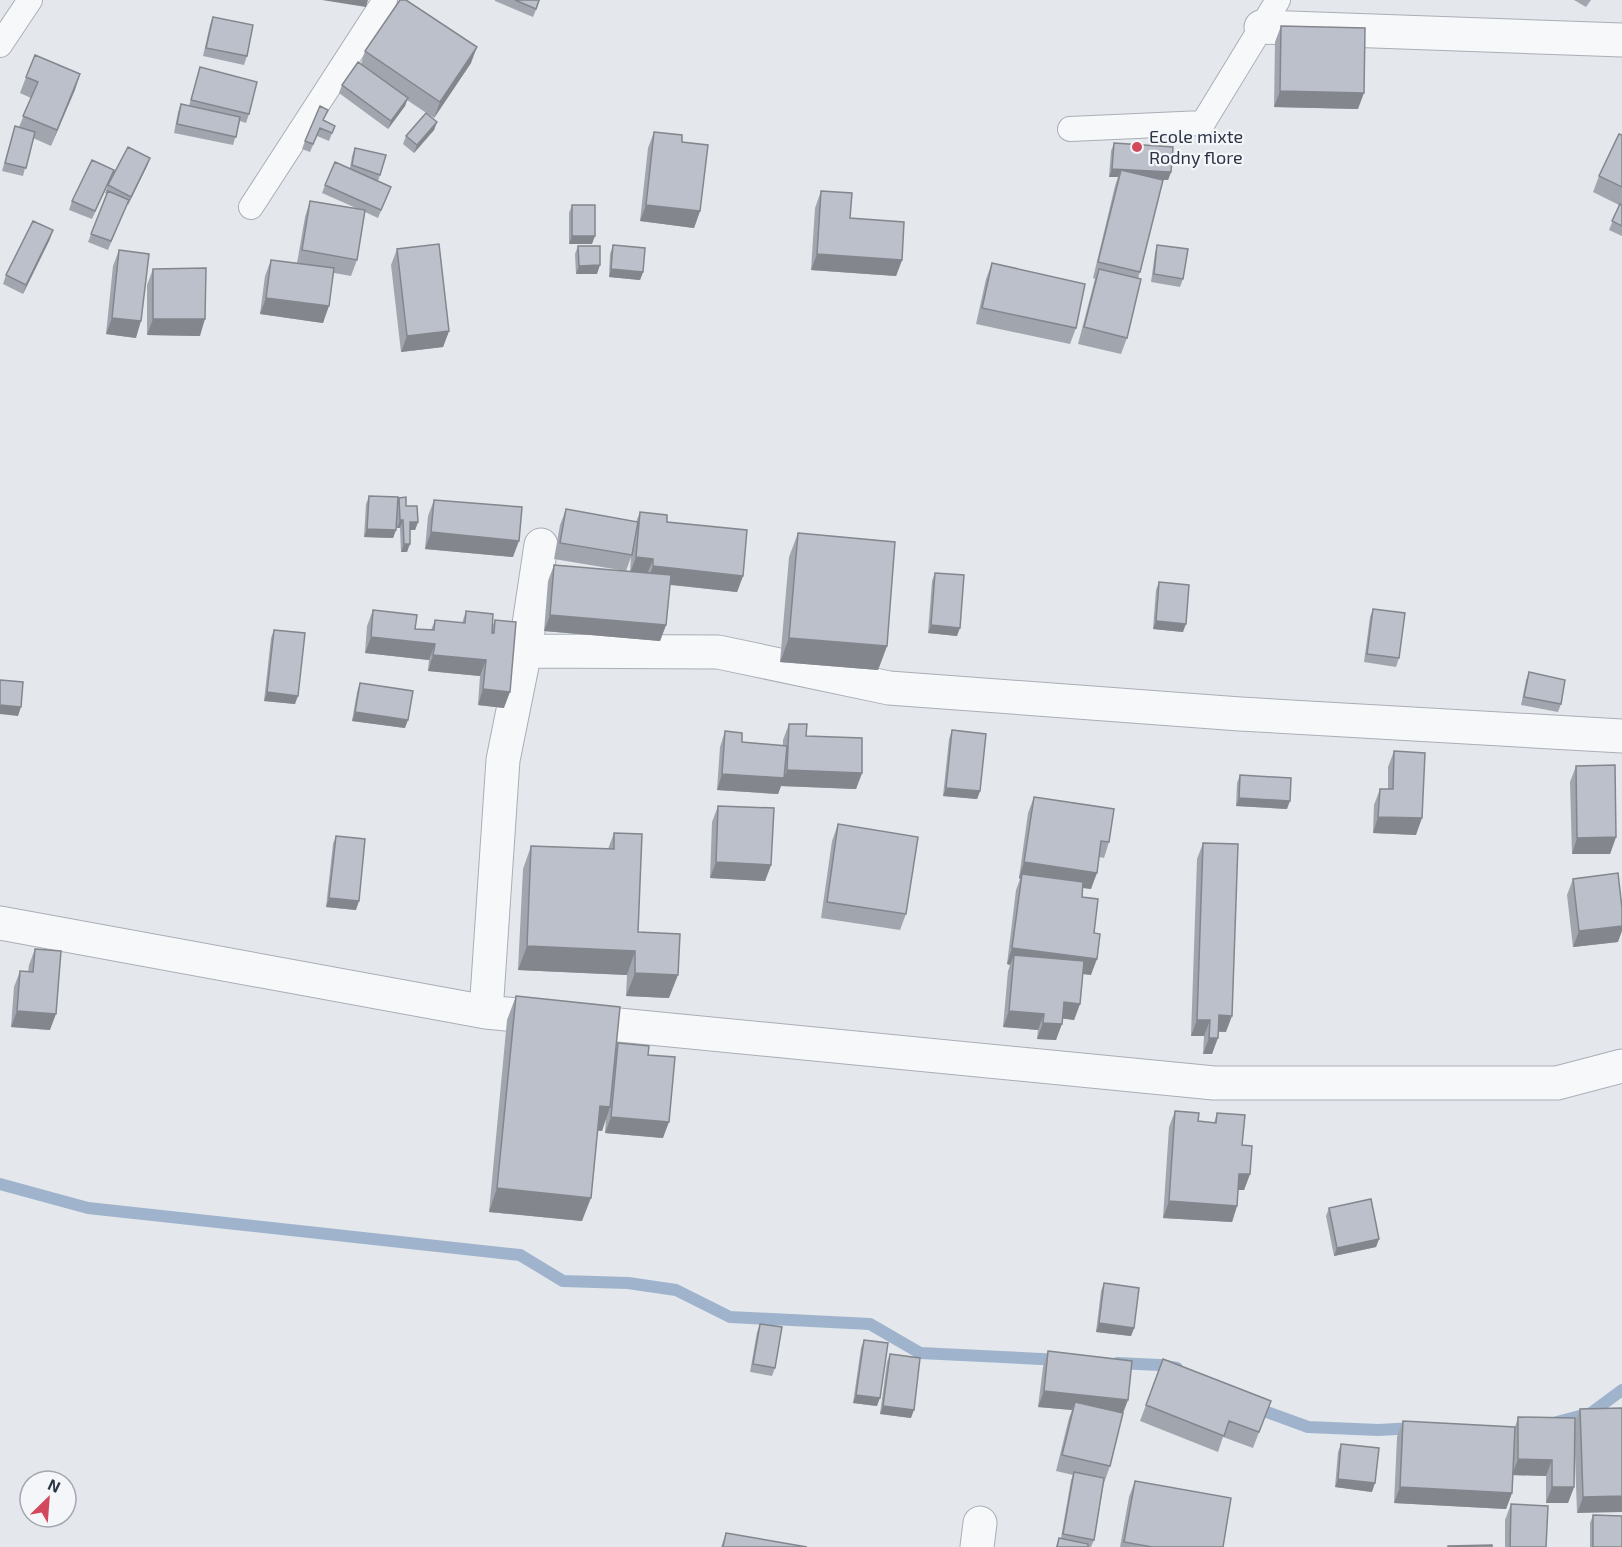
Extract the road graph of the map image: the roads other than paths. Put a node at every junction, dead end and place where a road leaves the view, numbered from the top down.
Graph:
1 (30, 0) edge
2 (385, 0) edge
3 (1270, 14) edge
4 (1622, 40) edge
5 (0, 45) edge
6 (1070, 129) dead end
7 (251, 207) dead end
8 (541, 545) dead end
9 (525, 651) junction
10 (1622, 736) edge
11 (0, 923) edge
12 (486, 1012) junction
13 (1622, 1066) edge

1 - 5 lane
2 - 7 lane
3 - 4 street
3 - 6 lane
8 - 9 street
9 - 10 street
9 - 12 street
11 - 12 street
12 - 13 street

